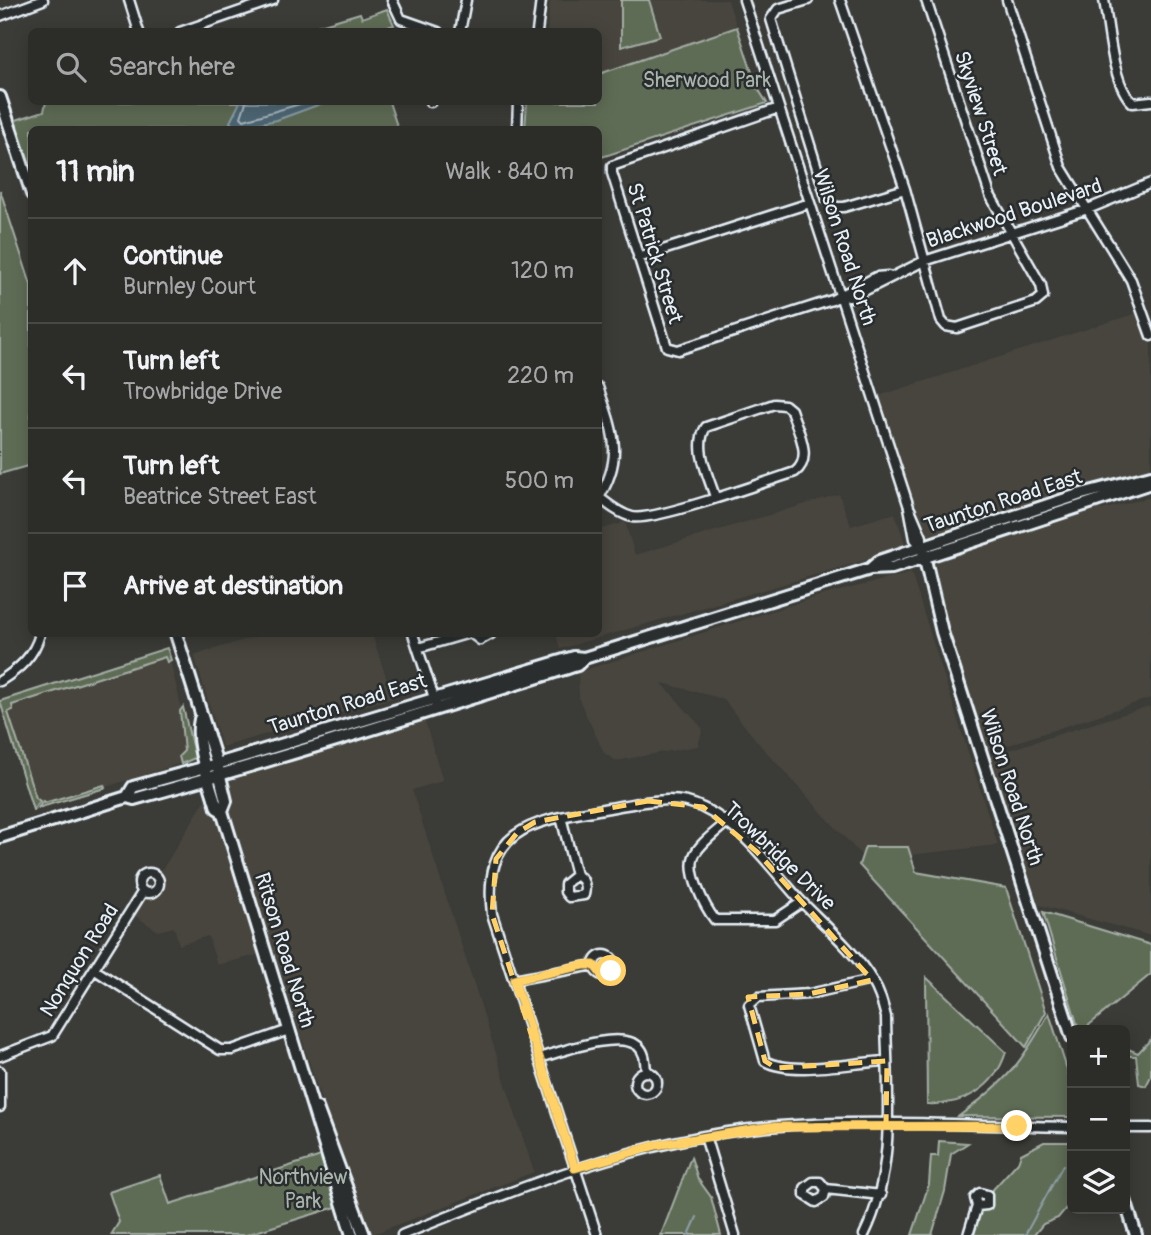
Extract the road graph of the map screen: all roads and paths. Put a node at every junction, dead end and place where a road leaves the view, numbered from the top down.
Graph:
1 (129, 0) edge
2 (273, 0) edge
3 (392, 0) edge
4 (466, 0) edge
5 (541, 0) edge
6 (744, 0) edge
7 (808, 0) edge
8 (840, 0) edge
9 (926, 0) edge
10 (1007, 0) edge
11 (1104, 0) edge
12 (40, 1) edge
13 (0, 16) edge
14 (138, 28) edge
15 (192, 28) edge
16 (427, 28) edge
17 (461, 28) edge
18 (538, 28) edge
19 (0, 97) edge
20 (1151, 101) edge
21 (518, 105) edge
22 (779, 108) junction
23 (517, 126) edge
24 (28, 182) edge
25 (1151, 183) edge
26 (905, 189) junction
27 (810, 203) junction
28 (1088, 209) junction
29 (1010, 233) junction
30 (638, 258) junction
31 (924, 261) junction
32 (841, 296) junction
33 (1151, 336) edge
34 (678, 350) joint
35 (602, 400) edge
36 (1151, 476) edge
37 (1151, 483) edge
38 (602, 492) edge
39 (715, 498) junction
40 (602, 501) edge
41 (923, 553) junction
42 (38, 637) edge
43 (177, 637) edge
44 (415, 637) edge
45 (456, 637) edge
46 (418, 648) junction
47 (0, 681) edge
48 (436, 703) junction
49 (213, 771) junction
50 (561, 817) junction
51 (726, 823) junction
52 (0, 837) edge
53 (576, 875) dead end
54 (143, 891) dead end
55 (802, 902) junction
56 (594, 965) dead end
57 (95, 970) junction
58 (514, 980) junction
59 (872, 980) junction
60 (1068, 1025) edge
61 (289, 1030) junction
62 (0, 1056) edge
63 (539, 1058) junction
64 (887, 1061) junction
65 (0, 1070) edge
66 (646, 1072) dead end
67 (312, 1099) junction
68 (0, 1107) edge
69 (886, 1125) junction
70 (1067, 1127) edge
71 (1130, 1128) edge
72 (1151, 1128) edge
73 (705, 1136) junction
74 (575, 1168) junction
75 (826, 1189) dead end
76 (881, 1195) junction
77 (977, 1206) dead end
78 (1129, 1214) edge
79 (352, 1235) edge
80 (364, 1235) edge
81 (402, 1235) edge
82 (597, 1235) edge
83 (735, 1235) edge
84 (864, 1235) edge
85 (968, 1235) edge
86 (1136, 1235) edge

1 - 14 street
2 - 15 street
3 - 16 street
4 - 17 street
5 - 18 street
6 - 22 street, Wilson Road North
7 - 26 street
8 - 26 street
9 - 29 street, Skyview Street
10 - 28 street
11 - 20 street
12 - 13 street
19 - 24 main road
21 - 23 street
22 - 27 street, Wilson Road North
22 - 30 street, St Patrick Street
25 - 28 street, Blackwood Boulevard
26 - 31 street
27 - 30 street
27 - 32 street, Wilson Road North
28 - 29 street, Blackwood Boulevard
28 - 33 street
29 - 31 street, Blackwood Boulevard
29 - 31 street, Skyview Street
30 - 34 street, St Patrick Street
31 - 32 street, Blackwood Boulevard
32 - 34 street, Blackwood Boulevard
32 - 41 street, Wilson Road North
35 - 38 street
36 - 41 main road, Taunton Road East
37 - 41 main road, Taunton Road East
39 - 39 street
39 - 40 street
41 - 48 main road, Taunton Road East
41 - 60 main road, Wilson Road North
42 - 47 street
43 - 49 main road, Ritson Road North
44 - 46 street
45 - 46 street
46 - 48 street
48 - 49 main road, Taunton Road East
49 - 52 main road, Taunton Road East
49 - 61 main road, Ritson Road North
50 - 51 street, Trowbridge Drive
50 - 53 street
50 - 58 street, Trowbridge Drive
51 - 55 street, Trowbridge Drive
51 - 55 street
54 - 57 street, Nonquon Road
55 - 59 street, Trowbridge Drive
56 - 58 street
57 - 61 street
57 - 62 street, Nonquon Road
58 - 63 street, Trowbridge Drive
59 - 64 street, Trowbridge Drive
59 - 64 street
61 - 67 main road, Ritson Road North
63 - 66 street
63 - 74 street, Trowbridge Drive
64 - 69 street, Trowbridge Drive
65 - 68 street
67 - 79 main road, Ritson Road North
67 - 80 main road, Ritson Road North
69 - 70 street
69 - 73 street
69 - 76 street, Trowbridge Drive
71 - 72 street
73 - 74 street
73 - 83 street
74 - 81 street
74 - 82 street, Trowbridge Drive
75 - 76 street
76 - 84 street, Trowbridge Drive
77 - 85 street
78 - 86 main road

